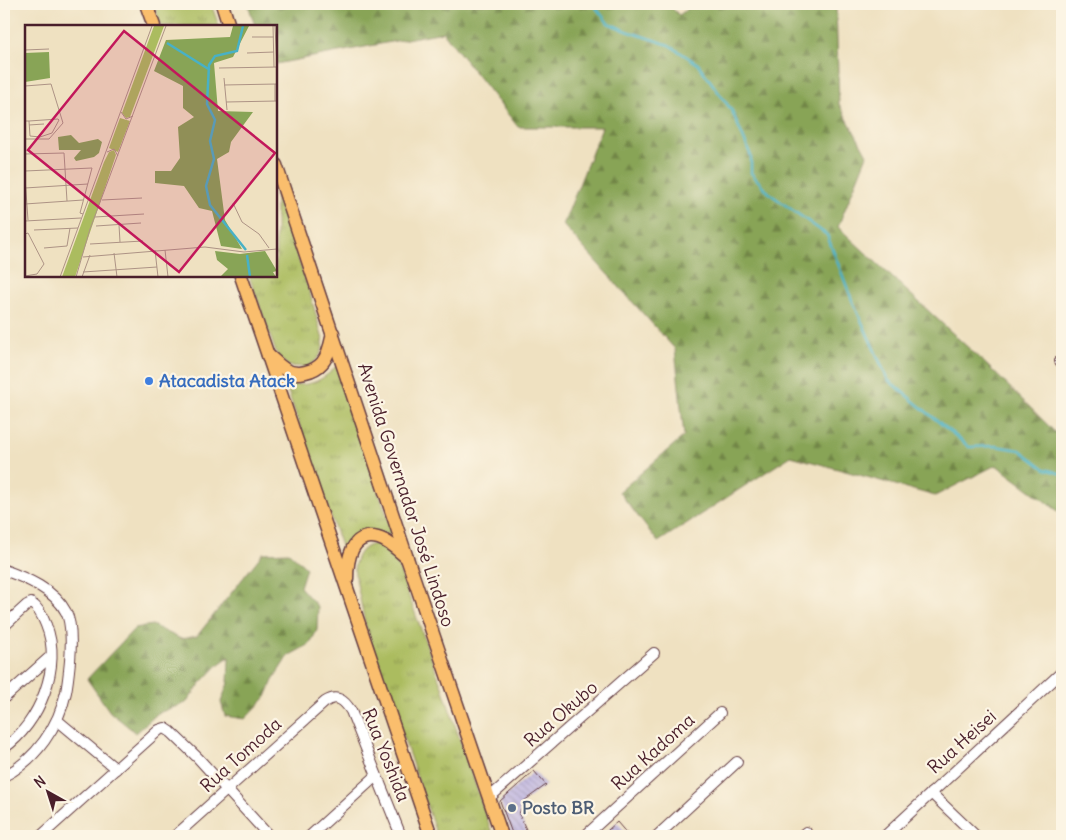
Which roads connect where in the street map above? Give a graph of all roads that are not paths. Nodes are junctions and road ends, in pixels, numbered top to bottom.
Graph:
1 (146, 4) edge
2 (222, 4) edge
3 (154, 25) edge
4 (229, 25) edge
5 (278, 171) edge
6 (242, 278) edge
7 (333, 333) junction
8 (268, 355) junction
9 (407, 558) junction
10 (4, 570) edge
11 (347, 586) junction
12 (4, 626) edge
13 (654, 653) dead end
14 (51, 656) junction
15 (1062, 672) edge
16 (4, 698) edge
17 (330, 698) joint
18 (720, 713) dead end
19 (57, 720) junction
20 (4, 748) edge
21 (737, 762) dead end
22 (116, 769) junction
23 (4, 776) edge
24 (376, 776) junction
25 (227, 790) junction
26 (931, 793) junction
27 (490, 797) junction
28 (891, 834) edge
29 (41, 836) edge
30 (175, 836) edge
31 (269, 836) edge
32 (310, 836) edge
33 (401, 836) edge
34 (431, 836) edge
35 (502, 836) edge
36 (585, 836) edge
37 (657, 836) edge
38 (976, 836) edge

1 - 3 main road
2 - 4 main road
5 - 7 main road, Avenida Governador José Lindoso
6 - 8 main road
7 - 8 main road
7 - 9 main road, Avenida Governador José Lindoso
8 - 11 main road
9 - 11 main road
9 - 27 main road, Avenida Governador José Lindoso
10 - 19 street
11 - 34 main road
12 - 14 street
13 - 27 street, Rua Okubo
14 - 16 street
14 - 20 street
15 - 26 street, Rua Heisei
17 - 24 street, Rua Yoshida
17 - 25 street, Rua Tomoda
18 - 36 street, Rua Kadoma
19 - 22 street
19 - 23 street
21 - 37 street
22 - 25 street
22 - 29 street
24 - 32 street
24 - 33 street, Rua Yoshida
25 - 30 street, Rua Tomoda
25 - 31 street
26 - 28 street, Rua Heisei
26 - 38 street
27 - 35 main road, Avenida Governador José Lindoso

